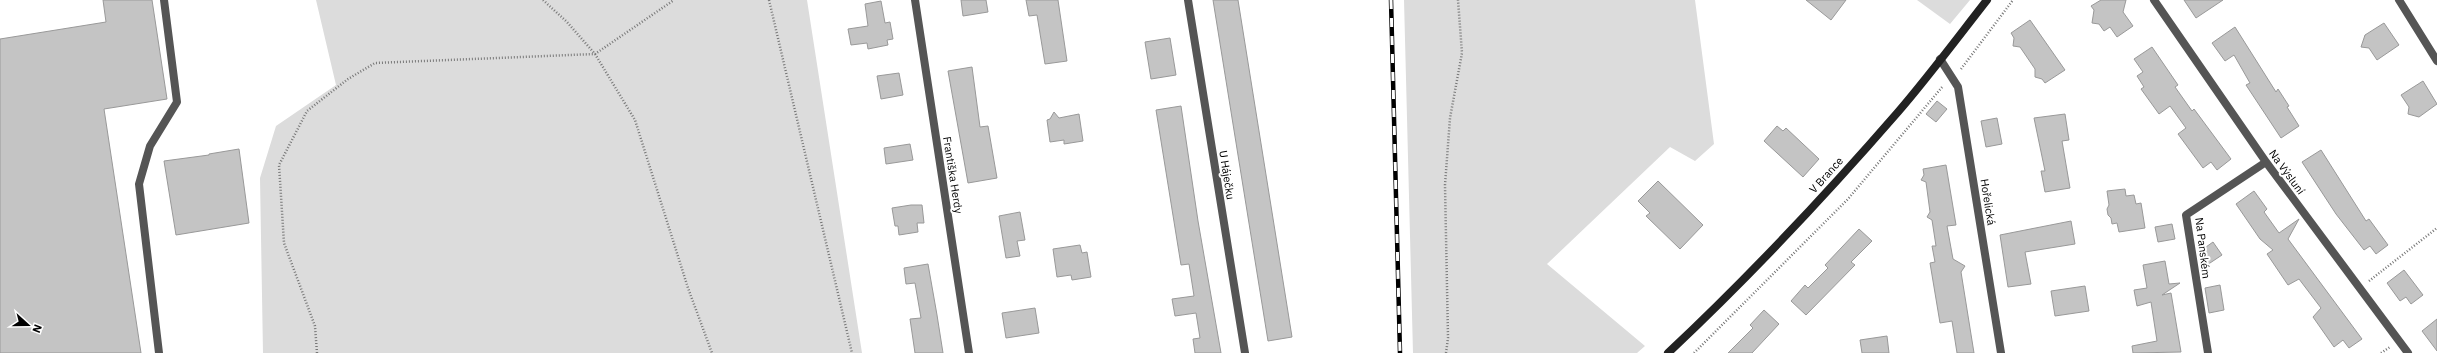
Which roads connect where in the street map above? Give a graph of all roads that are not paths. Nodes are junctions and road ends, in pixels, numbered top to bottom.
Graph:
1 (164, 0) edge
2 (915, 0) edge
3 (1188, 0) edge
4 (1987, 0) edge
5 (2154, 0) edge
6 (2399, 0) edge
7 (1940, 60) junction
8 (2437, 61) edge
9 (2266, 162) junction
10 (159, 353) edge
11 (969, 353) edge
12 (1245, 353) edge
13 (1668, 353) edge
14 (2001, 353) edge
15 (2208, 353) edge
16 (2408, 353) edge

1 - 10 street
2 - 11 street, Františka Herdy
3 - 12 street, U Háječku
4 - 7 main road, V Brance
5 - 9 street, Na Výsluní
6 - 8 street
7 - 13 main road, V Brance
7 - 14 street, Hořelická
9 - 15 street, Na Panském
9 - 16 street, Na Výsluní

